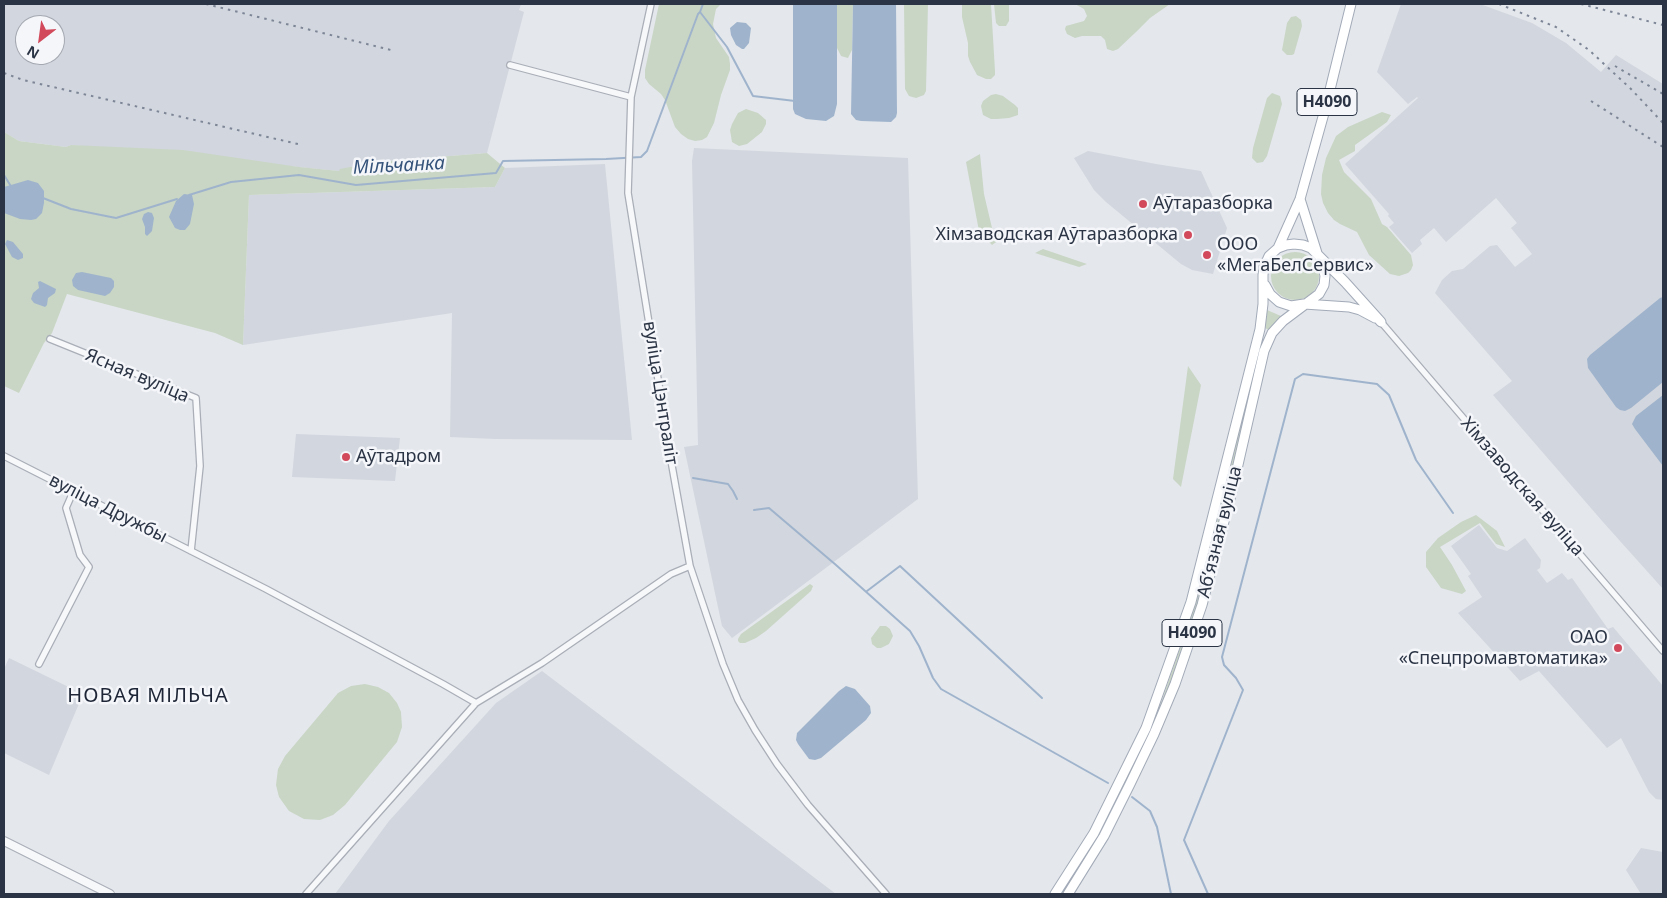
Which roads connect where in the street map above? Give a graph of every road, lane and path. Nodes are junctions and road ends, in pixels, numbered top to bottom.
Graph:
1 (651, 4) edge
2 (1351, 4) edge
3 (510, 65) dead end
4 (631, 97) junction
5 (1300, 198) junction
6 (1278, 248) junction
7 (1319, 256) junction
8 (1264, 283) junction
9 (1304, 304) junction
10 (1381, 322) junction
11 (50, 340) dead end
12 (4, 456) edge
13 (72, 492) junction
14 (191, 551) junction
15 (690, 566) junction
16 (1663, 651) edge
17 (39, 664) dead end
18 (476, 703) junction
19 (4, 841) edge
20 (110, 894) edge
21 (306, 894) edge
22 (886, 894) edge
23 (1056, 894) edge
24 (1068, 894) edge

1 - 4 street, вуліца Цэнтраліт
2 - 5 main road, Н4090
3 - 4 street
4 - 15 street, вуліца Цэнтраліт
5 - 6 main road, Н4090
5 - 7 main road, Н4090
6 - 7 main road
6 - 8 main road, Н4090
7 - 9 main road, Н4090
7 - 10 main road
8 - 9 main road
8 - 23 main road, Абʼязная вуліца / Н4090
9 - 10 main road
9 - 24 main road, Абʼязная вуліца / Н4090
10 - 16 street, Хімзаводская вуліца
11 - 14 street, Ясная вуліца
12 - 13 street, вуліца Дружбы
13 - 14 street, вуліца Дружбы
13 - 17 street
14 - 18 street, вуліца Дружбы
15 - 18 street
15 - 22 street, вуліца Цэнтраліт
18 - 21 street
19 - 20 street

